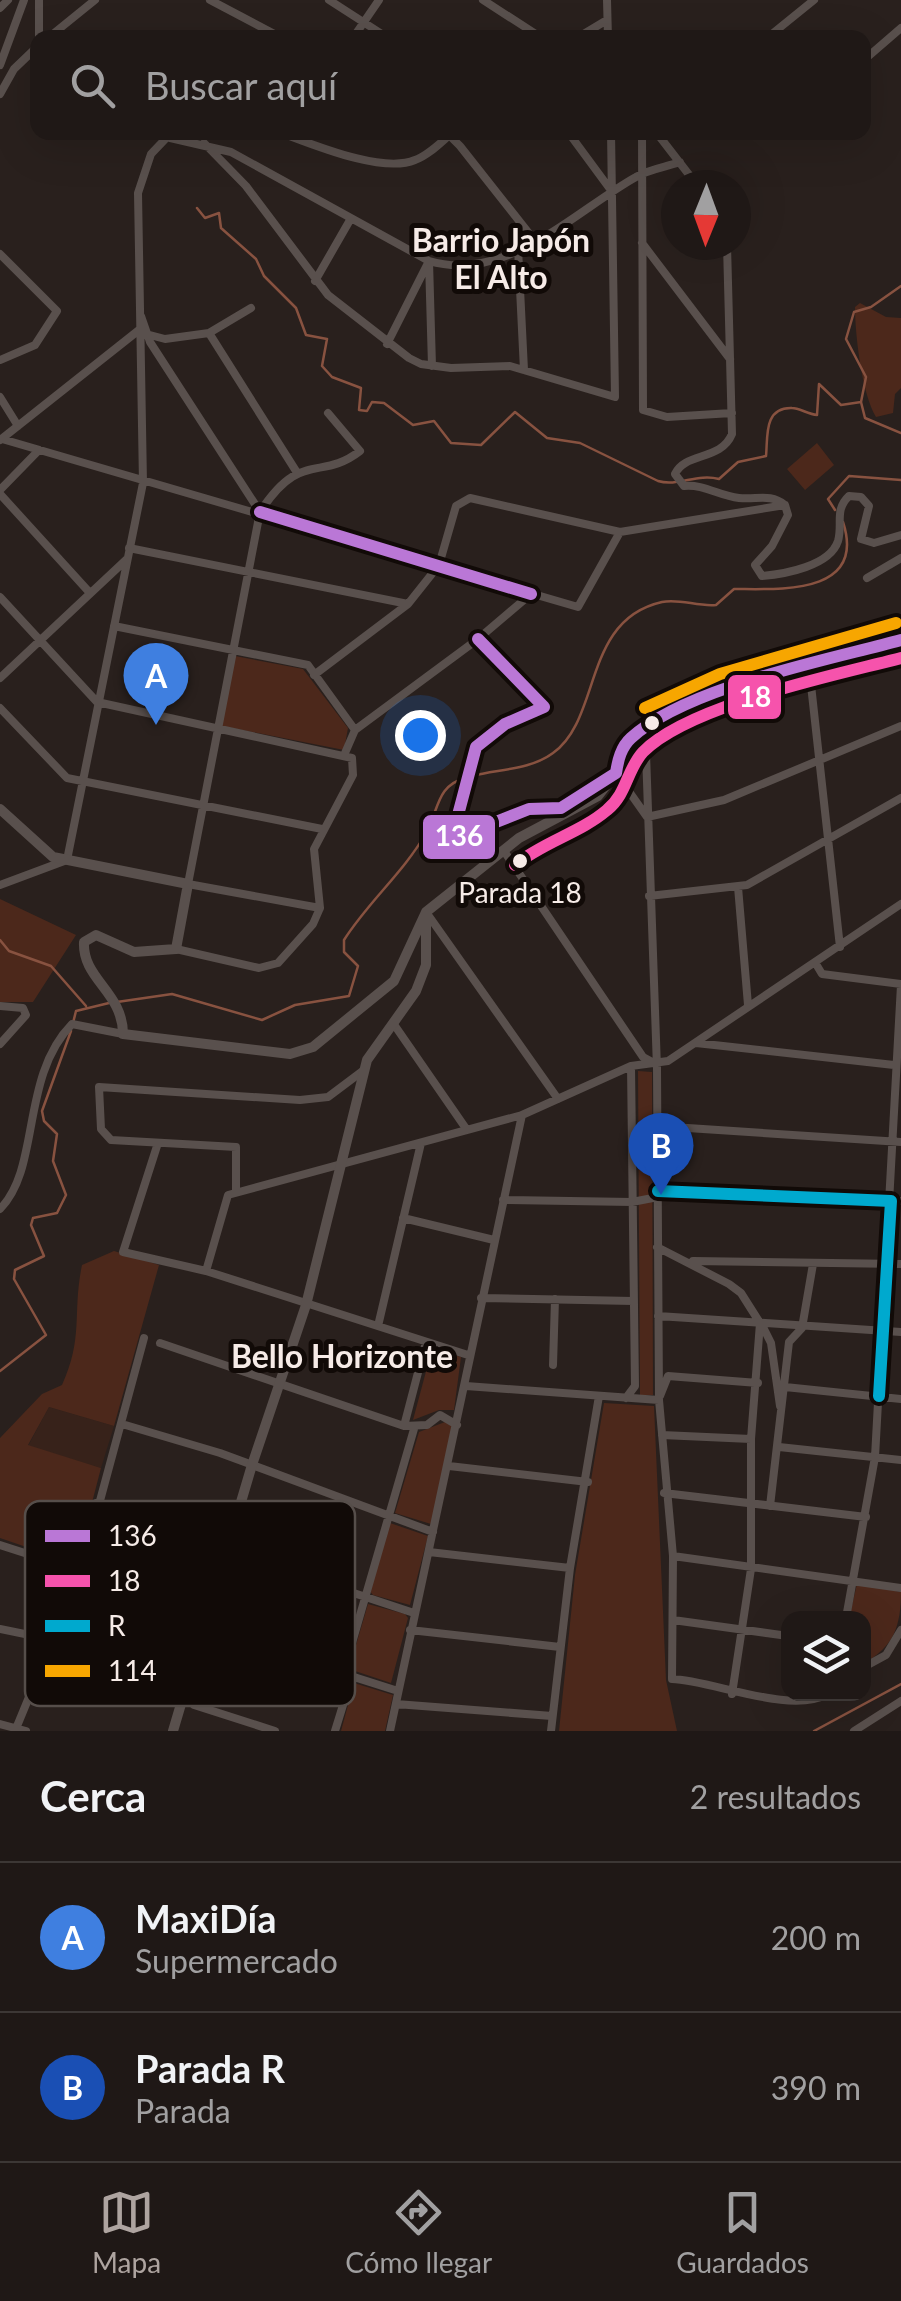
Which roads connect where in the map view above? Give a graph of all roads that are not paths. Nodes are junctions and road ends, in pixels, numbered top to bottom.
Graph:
1 (8, 0) edge
2 (24, 0) edge
3 (38, 0) edge
4 (95, 0) edge
5 (210, 0) edge
6 (329, 0) edge
7 (379, 0) edge
8 (483, 0) edge
9 (607, 0) edge
10 (814, 0) edge
11 (0, 8) edge
12 (607, 20) junction
13 (364, 22) junction
14 (901, 28) edge
15 (40, 30) edge
16 (58, 30) edge
17 (267, 30) edge
18 (358, 30) edge
19 (376, 30) edge
20 (530, 30) edge
21 (590, 30) edge
22 (608, 30) edge
23 (776, 30) edge
24 (30, 52) edge
25 (871, 54) edge
26 (0, 64) edge
27 (1, 90) edge
28 (164, 140) edge
29 (190, 140) edge
30 (308, 140) edge
31 (443, 140) edge
32 (456, 140) edge
33 (574, 140) edge
34 (611, 140) edge
35 (642, 140) edge
36 (662, 140) edge
37 (204, 143) junction
38 (680, 162) junction
39 (686, 170) edge
40 (640, 174) junction
41 (612, 193) junction
42 (350, 220) junction
43 (535, 241) junction
44 (641, 242) junction
45 (518, 248) junction
46 (0, 254) edge
47 (727, 260) edge
48 (429, 262) junction
49 (316, 281) junction
50 (252, 308) dead end
51 (142, 332) junction
52 (210, 333) junction
53 (388, 344) junction
54 (730, 359) junction
55 (0, 360) edge
56 (432, 366) junction
57 (524, 370) junction
58 (0, 397) edge
59 (328, 413) dead end
60 (732, 413) junction
61 (18, 426) junction
62 (1, 439) edge
63 (39, 449) junction
64 (296, 471) junction
65 (143, 483) junction
66 (0, 492) edge
67 (786, 505) junction
68 (260, 512) junction
69 (620, 532) junction
70 (901, 536) edge
71 (129, 548) junction
72 (901, 558) edge
73 (126, 559) junction
74 (439, 566) junction
75 (249, 572) junction
76 (867, 578) dead end
77 (90, 593) junction
78 (531, 594) junction
79 (0, 597) edge
80 (408, 604) junction
81 (114, 626) junction
82 (478, 639) junction
83 (901, 640) edge
84 (40, 641) junction
85 (231, 650) junction
86 (809, 667) junction
87 (314, 676) junction
88 (0, 678) edge
89 (97, 702) junction
90 (0, 708) edge
91 (652, 724) junction
92 (901, 726) edge
93 (216, 727) junction
94 (355, 730) junction
95 (345, 753) junction
96 (819, 760) junction
97 (616, 773) junction
98 (81, 781) junction
99 (901, 798) edge
100 (202, 806) junction
101 (0, 809) edge
102 (647, 817) junction
103 (322, 830) junction
104 (828, 839) junction
105 (504, 851) junction
106 (67, 860) junction
107 (188, 884) junction
108 (0, 885) edge
109 (738, 887) junction
110 (649, 896) junction
111 (901, 904) edge
112 (320, 908) junction
113 (426, 912) junction
114 (840, 947) junction
115 (176, 948) junction
116 (816, 964) junction
117 (901, 985) edge
118 (748, 1005) junction
119 (0, 1006) edge
120 (393, 1023) junction
121 (123, 1034) junction
122 (696, 1042) junction
123 (0, 1044) edge
124 (894, 1065) junction
125 (631, 1066) junction
126 (655, 1066) junction
127 (364, 1070) junction
128 (558, 1099) junction
129 (522, 1115) junction
130 (657, 1126) junction
131 (466, 1130) junction
132 (896, 1141) edge
133 (421, 1144) junction
134 (157, 1146) junction
135 (343, 1167) junction
136 (236, 1192) junction
137 (658, 1194) junction
138 (503, 1200) junction
139 (896, 1201) edge
140 (632, 1202) junction
141 (0, 1209) edge
142 (403, 1218) junction
143 (494, 1240) junction
144 (658, 1247) junction
145 (689, 1261) junction
146 (813, 1264) junction
147 (890, 1264) junction
148 (901, 1264) edge
149 (206, 1271) junction
150 (481, 1298) junction
151 (554, 1299) junction
152 (632, 1301) junction
153 (306, 1306) junction
154 (658, 1316) junction
155 (760, 1323) junction
156 (378, 1326) junction
157 (802, 1328) junction
158 (885, 1330) junction
159 (901, 1332) edge
160 (144, 1338) dead end
161 (426, 1342) junction
162 (160, 1343) dead end
163 (468, 1355) junction
164 (553, 1364) dead end
165 (758, 1383) junction
166 (281, 1384) junction
167 (466, 1386) junction
168 (785, 1387) junction
169 (599, 1396) junction
170 (880, 1396) junction
171 (626, 1398) junction
172 (901, 1399) edge
173 (659, 1400) junction
174 (782, 1420) junction
175 (122, 1424) junction
176 (457, 1424) junction
177 (410, 1427) junction
178 (662, 1435) junction
179 (751, 1439) junction
180 (778, 1447) junction
181 (876, 1458) junction
182 (901, 1460) edge
183 (252, 1465) junction
184 (449, 1466) junction
185 (588, 1482) junction
186 (664, 1492) junction
187 (97, 1501) edge
188 (242, 1501) edge
189 (349, 1501) edge
190 (355, 1503) edge
191 (750, 1504) junction
192 (770, 1506) junction
193 (389, 1516) junction
194 (866, 1517) junction
195 (433, 1532) junction
196 (0, 1545) edge
197 (429, 1552) junction
198 (25, 1553) edge
199 (673, 1556) junction
200 (570, 1568) junction
201 (751, 1569) junction
202 (854, 1580) junction
203 (901, 1588) edge
204 (355, 1593) edge
205 (366, 1597) junction
206 (847, 1611) edge
207 (414, 1613) junction
208 (673, 1620) junction
209 (0, 1629) edge
210 (410, 1630) junction
211 (740, 1630) junction
212 (901, 1630) edge
213 (25, 1634) edge
214 (781, 1635) edge
215 (355, 1645) edge
216 (560, 1647) junction
217 (871, 1664) edge
218 (355, 1677) edge
219 (398, 1691) junction
220 (732, 1694) junction
221 (781, 1698) edge
222 (901, 1701) edge
223 (396, 1704) junction
224 (28, 1706) edge
225 (181, 1706) edge
226 (196, 1706) edge
227 (341, 1706) edge
228 (552, 1716) junction
229 (0, 1724) edge
230 (243, 1726) edge
231 (19, 1730) edge
232 (173, 1731) edge
233 (275, 1731) edge
234 (335, 1731) edge
235 (390, 1731) edge
236 (550, 1731) edge
237 (854, 1731) edge

1 - 11 street
2 - 26 street
3 - 15 street
4 - 16 street
5 - 17 street
6 - 13 street
7 - 13 street
8 - 20 street
9 - 12 street
10 - 23 street
12 - 21 street
12 - 22 street
13 - 18 street
13 - 19 street
14 - 25 street
24 - 27 street
28 - 51 street
29 - 37 street
30 - 31 street
32 - 43 street
33 - 41 street
34 - 41 street
35 - 40 street
36 - 38 street
37 - 42 street
37 - 49 street
38 - 39 street
38 - 40 street
40 - 41 street
40 - 44 street
41 - 43 street
41 - 57 street
42 - 48 street
42 - 49 street
43 - 45 street
44 - 54 street
44 - 60 street
45 - 48 street
45 - 57 street
46 - 55 street
47 - 54 street
48 - 53 street
48 - 56 street
49 - 53 street
50 - 52 street
51 - 52 street
51 - 61 street
51 - 65 street
51 - 68 street
52 - 64 street
53 - 56 street
54 - 60 street
56 - 57 street
58 - 61 street
59 - 64 street
60 - 67 street
61 - 62 street
62 - 63 street
63 - 65 street
63 - 66 street
64 - 68 street
65 - 68 street
65 - 71 street
66 - 77 street
67 - 69 street
67 - 70 street
68 - 74 street
68 - 75 street
69 - 74 street
69 - 78 street
71 - 73 street
71 - 75 street
72 - 76 street
73 - 77 street
73 - 81 street
74 - 78 street
74 - 80 street
75 - 80 street
75 - 85 street
77 - 84 street
78 - 82 street
79 - 84 street
80 - 87 street
81 - 85 street
81 - 89 street
82 - 94 street
82 - 97 street
83 - 86 street
84 - 88 street
84 - 89 street
85 - 87 street
85 - 93 street
86 - 91 street
86 - 96 street
87 - 94 street
89 - 93 street
89 - 98 street
90 - 98 street
91 - 97 street
91 - 102 street
92 - 96 street
93 - 95 street
93 - 100 street
94 - 95 street
95 - 103 street
96 - 102 street
96 - 104 street
97 - 102 street
97 - 105 street
98 - 100 street
98 - 106 street
99 - 104 street
100 - 103 street
100 - 107 street
101 - 106 street
102 - 110 street
103 - 112 street
104 - 109 street
104 - 114 street
105 - 113 street
105 - 126 street
106 - 107 street
106 - 108 street
107 - 112 street
107 - 115 street
109 - 110 street
109 - 118 street
110 - 126 street
111 - 114 street
112 - 115 street
113 - 120 street
113 - 121 street
113 - 128 street
114 - 116 street
115 - 121 street
116 - 117 street
116 - 118 street
117 - 124 street
118 - 122 street
119 - 123 street
120 - 127 street
120 - 131 street
121 - 141 street
122 - 124 street
122 - 126 street
124 - 132 street
125 - 126 street
125 - 128 street
125 - 140 street
126 - 130 street
127 - 134 street
127 - 135 street
128 - 129 street
129 - 131 street
129 - 138 street
130 - 132 street
130 - 137 street
131 - 133 street
132 - 139 street
133 - 135 street
133 - 142 street
134 - 136 street
134 - 149 street
135 - 136 street
135 - 153 street
136 - 149 street
137 - 139 street
137 - 140 street
137 - 144 street
138 - 140 street
138 - 143 street
139 - 147 street
140 - 152 street
142 - 143 street
142 - 156 street
143 - 150 street
144 - 145 street
144 - 154 street
145 - 146 street
145 - 155 street
146 - 147 street
146 - 157 street
147 - 148 street
147 - 158 street
149 - 153 street
150 - 151 street
150 - 163 street
151 - 152 street
151 - 164 street
152 - 171 street
153 - 156 street
153 - 166 street
154 - 155 street
154 - 173 street
155 - 157 street
155 - 165 street
155 - 174 street
156 - 161 street
157 - 158 street
157 - 168 street
158 - 159 street
158 - 170 street
160 - 175 street
161 - 163 street
161 - 177 street
162 - 166 street
163 - 167 street
165 - 173 street
165 - 179 street
166 - 177 street
166 - 183 street
167 - 169 street
167 - 176 street
168 - 170 street
168 - 174 street
169 - 171 street
169 - 185 street
170 - 172 street
170 - 181 street
171 - 173 street
173 - 178 street
174 - 180 street
175 - 183 street
175 - 187 street
176 - 177 street
176 - 184 street
177 - 193 street
178 - 179 street
178 - 186 street
179 - 191 street
180 - 181 street
180 - 192 street
181 - 182 street
181 - 194 street
183 - 188 street
183 - 189 street
184 - 185 street
184 - 195 street
185 - 200 street
186 - 191 street
186 - 199 street
190 - 193 street
191 - 192 street
191 - 201 street
192 - 194 street
193 - 195 street
193 - 205 street
194 - 202 street
195 - 197 street
196 - 198 street
197 - 200 street
197 - 207 street
199 - 201 street
199 - 208 street
200 - 216 street
201 - 202 street
201 - 211 street
202 - 203 street
202 - 206 street
204 - 205 street
205 - 207 street
205 - 215 street
207 - 210 street
208 - 211 street
208 - 220 street
209 - 213 street
210 - 216 street
210 - 219 street
211 - 214 street
211 - 220 street
212 - 217 street
216 - 228 street
218 - 219 street
219 - 223 street
220 - 221 street
222 - 237 street
223 - 228 street
223 - 235 street
224 - 231 street
225 - 232 street
226 - 230 street
227 - 234 street
228 - 236 street
229 - 231 street
230 - 233 street

